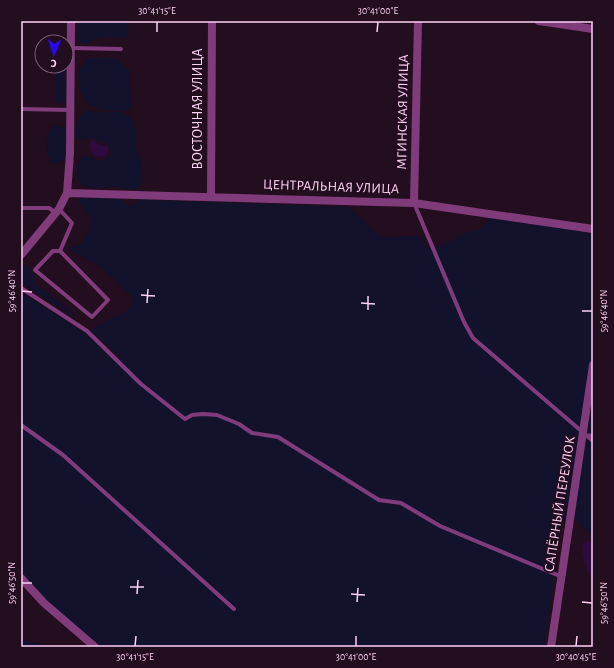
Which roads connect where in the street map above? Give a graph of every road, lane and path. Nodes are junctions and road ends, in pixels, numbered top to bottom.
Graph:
1 (71, 21) edge
2 (212, 21) edge
3 (418, 21) edge
4 (540, 21) edge
5 (593, 29) edge
6 (71, 34) edge
7 (74, 48) edge
8 (121, 49) dead end
9 (71, 74) edge
10 (21, 109) edge
11 (71, 110) junction
12 (67, 193) junction
13 (211, 196) junction
14 (414, 203) junction
15 (21, 208) edge
16 (57, 211) junction
17 (593, 229) edge
18 (60, 251) junction
19 (21, 255) edge
20 (21, 288) edge
21 (593, 365) edge
22 (21, 425) edge
23 (584, 435) junction
24 (593, 436) edge
25 (593, 441) edge
26 (562, 577) junction
27 (21, 578) edge
28 (234, 609) dead end
29 (95, 647) edge
30 (551, 647) edge

1 - 6 street
2 - 13 street, ВОСТОЧНАЯ УЛИЦА
3 - 14 street, МГИНСКАЯ УЛИЦА
4 - 5 street
7 - 8 lane
9 - 11 street
10 - 11 lane
11 - 12 street
12 - 13 street, ЦЕНТРАЛЬНАЯ УЛИЦА
12 - 16 street
13 - 14 street, ЦЕНТРАЛЬНАЯ УЛИЦА
14 - 17 street, ЦЕНТРАЛЬНАЯ УЛИЦА
14 - 23 lane
15 - 16 lane
16 - 18 lane
16 - 19 street
18 - 18 lane
20 - 26 lane
21 - 23 street, САПЁРНЫЙ ПЕРЕУЛОК
22 - 28 lane
23 - 24 lane
23 - 25 lane
23 - 26 street, САПЁРНЫЙ ПЕРЕУЛОК
26 - 30 street, САПЁРНЫЙ ПЕРЕУЛОК
27 - 29 street

